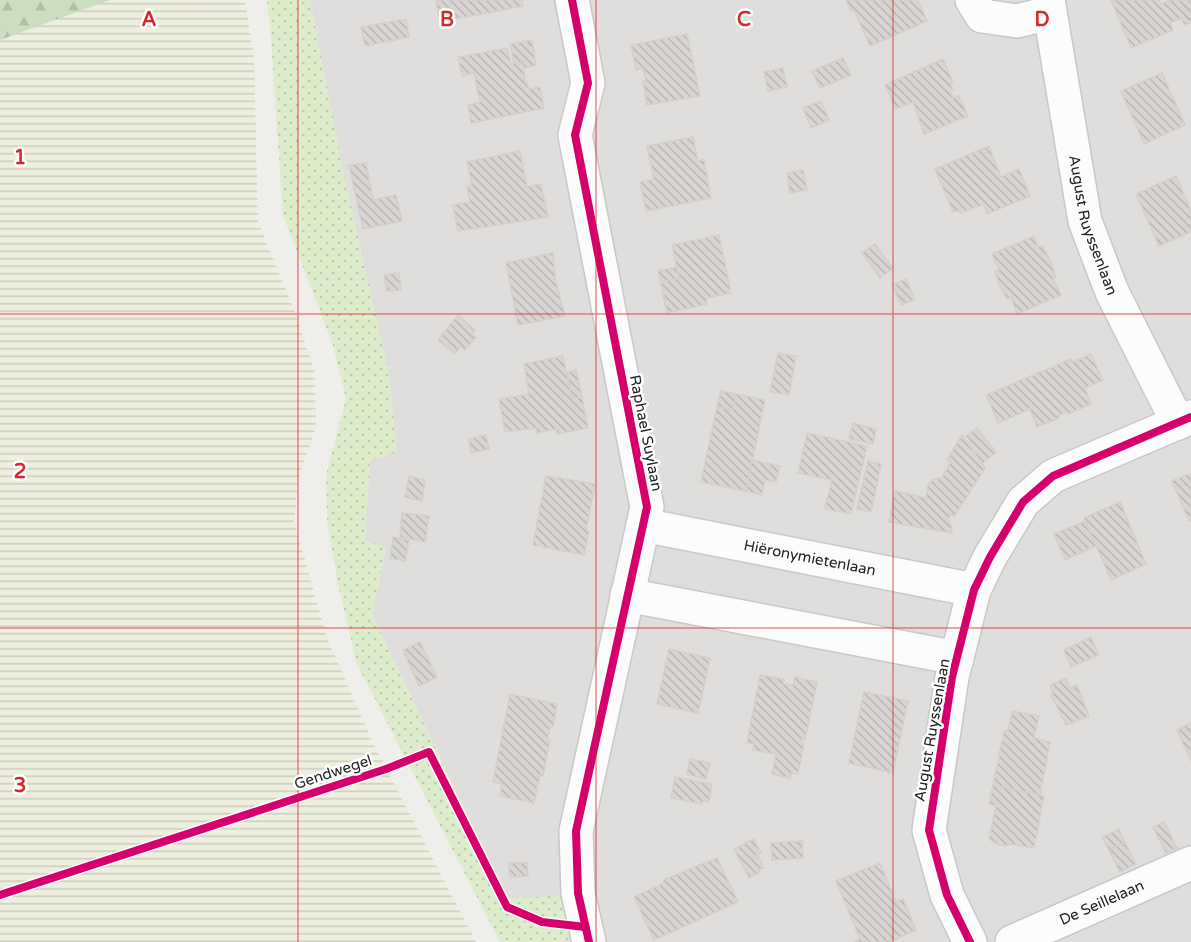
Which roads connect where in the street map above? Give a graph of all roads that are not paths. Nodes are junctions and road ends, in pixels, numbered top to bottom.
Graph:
1 (572, 0) edge
2 (972, 0) edge
3 (1049, 6) edge
4 (1184, 420) edge
5 (643, 525) junction
6 (975, 590) junction
7 (627, 595) junction
8 (957, 658) junction
9 (1191, 863) edge
10 (589, 942) edge
11 (970, 942) edge
12 (1012, 942) edge

1 - 5 street, Raphael Suylaan
2 - 3 street, August Ruyssenlaan
3 - 4 street, August Ruyssenlaan
4 - 6 street, August Ruyssenlaan
5 - 6 street, Hiëronymietenlaan
5 - 7 street, Raphael Suylaan
6 - 8 street, August Ruyssenlaan
7 - 8 street
7 - 10 street, Raphael Suylaan
8 - 11 street, August Ruyssenlaan
9 - 12 street, De Seillelaan

